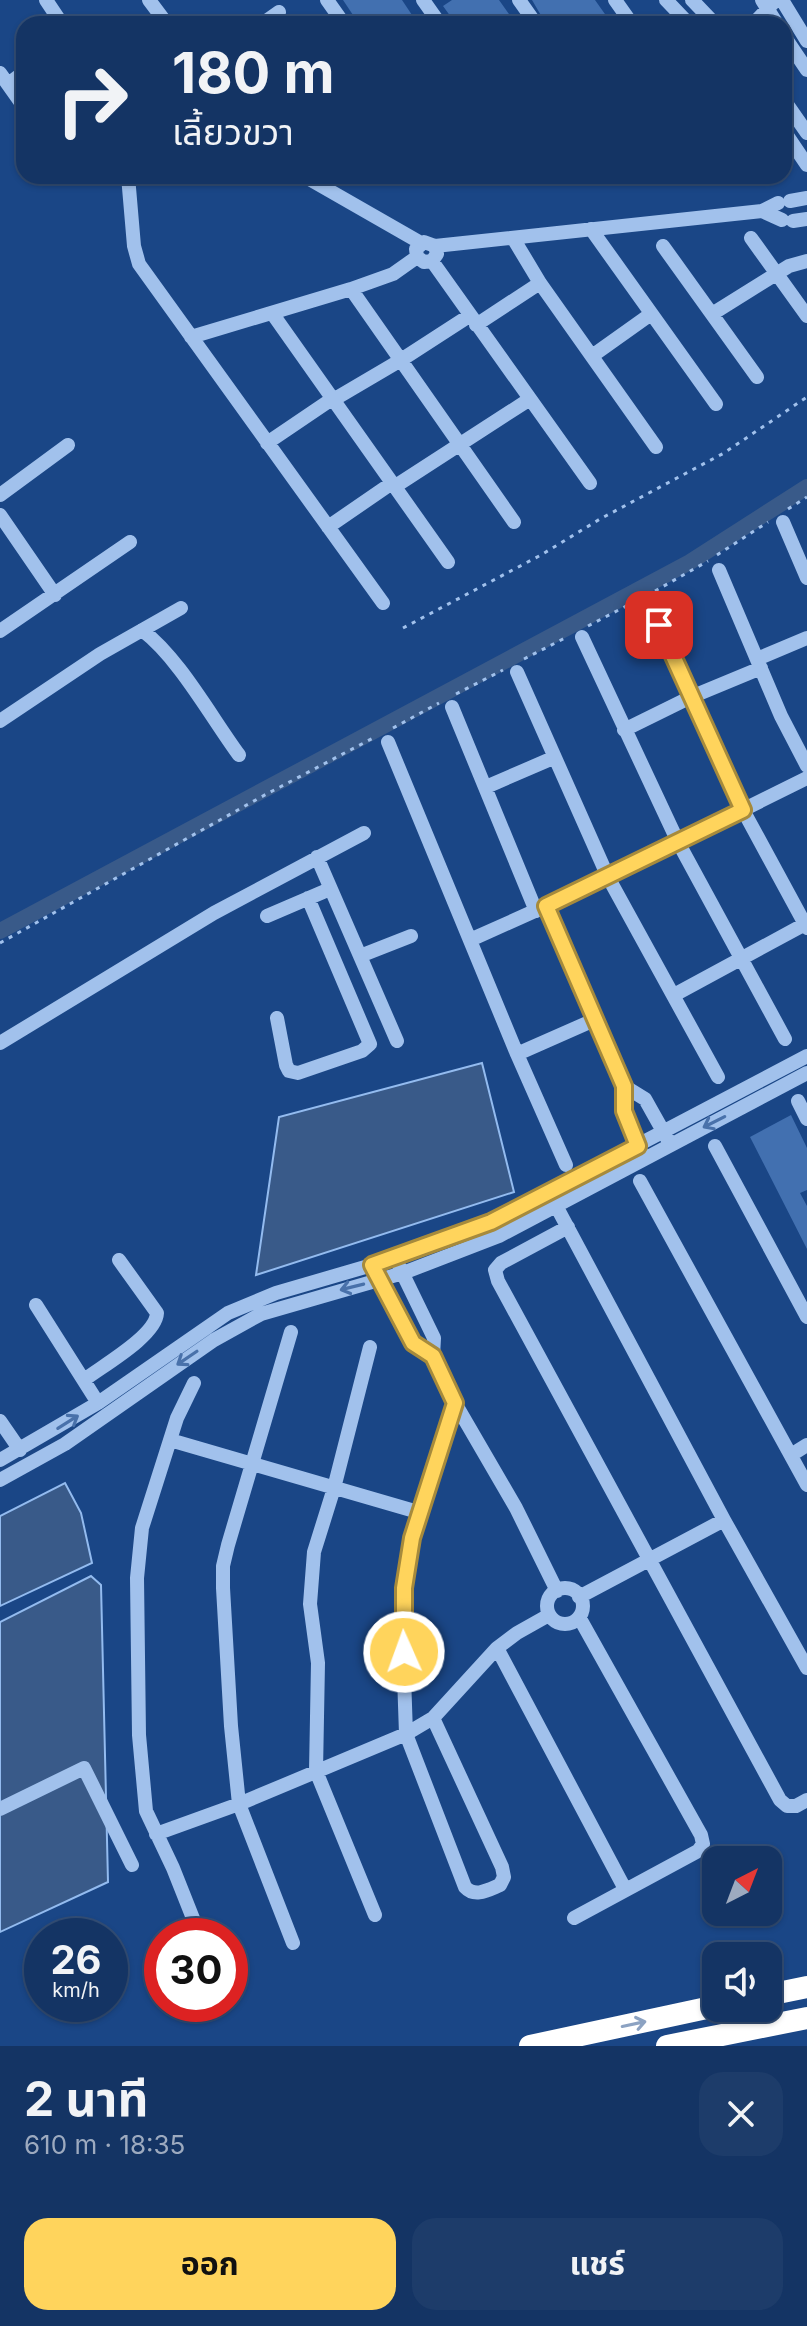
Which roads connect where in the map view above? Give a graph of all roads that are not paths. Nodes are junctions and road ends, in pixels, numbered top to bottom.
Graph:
1 (443, 0) edge
2 (666, 0) edge
3 (692, 0) edge
4 (279, 12) dead end
5 (273, 16) edge
6 (433, 16) edge
7 (681, 16) edge
8 (707, 16) edge
9 (792, 24) edge
10 (807, 41) edge
11 (792, 48) edge
12 (807, 70) edge
13 (4, 79) edge
14 (16, 96) edge
15 (792, 111) edge
16 (807, 133) edge
17 (792, 143) edge
18 (807, 165) edge
19 (129, 184) edge
20 (317, 184) edge
21 (807, 198) edge
22 (762, 211) junction
23 (794, 220) edge
24 (591, 229) junction
25 (513, 238) junction
26 (751, 238) dead end
27 (663, 246) dead end
28 (426, 252) junction
29 (807, 261) edge
30 (777, 273) junction
31 (540, 283) junction
32 (351, 289) junction
33 (272, 313) junction
34 (651, 314) junction
35 (712, 314) junction
36 (807, 316) edge
37 (472, 320) junction
38 (191, 337) junction
39 (592, 356) junction
40 (401, 360) junction
41 (757, 377) dead end
42 (530, 399) junction
43 (333, 400) junction
44 (716, 404) dead end
45 (267, 443) junction
46 (68, 445) dead end
47 (461, 445) junction
48 (656, 447) dead end
49 (590, 483) dead end
50 (393, 485) junction
51 (0, 495) edge
52 (0, 515) edge
53 (779, 518) road end
54 (514, 522) dead end
55 (328, 527) junction
56 (130, 542) dead end
57 (448, 562) dead end
58 (719, 570) dead end
59 (807, 578) edge
60 (55, 595) junction
61 (647, 597) road end
62 (383, 603) dead end
63 (181, 608) dead end
64 (142, 630) junction
65 (0, 631) edge
66 (581, 632) road end
67 (807, 638) edge
68 (759, 664) junction
69 (515, 667) road end
70 (691, 697) junction
71 (449, 702) road end
72 (0, 721) edge
73 (624, 730) junction
74 (388, 742) dead end
75 (239, 755) dead end
76 (553, 758) junction
77 (807, 766) edge
78 (807, 778) edge
79 (486, 787) junction
80 (743, 810) junction
81 (364, 833) dead end
82 (678, 842) junction
83 (317, 857) junction
84 (608, 877) junction
85 (330, 889) junction
86 (308, 898) junction
87 (541, 909) junction
88 (267, 916) dead end
89 (806, 925) edge
90 (411, 936) dead end
91 (470, 940) junction
92 (360, 956) junction
93 (742, 959) junction
94 (674, 995) junction
95 (277, 1018) dead end
96 (594, 1020) junction
97 (785, 1039) dead end
98 (397, 1041) dead end
99 (0, 1043) edge
100 (517, 1054) junction
101 (807, 1056) edge
102 (807, 1073) edge
103 (718, 1077) dead end
104 (780, 1079) junction
105 (624, 1086) junction
106 (798, 1101) dead end
107 (807, 1119) edge
108 (667, 1139) junction
109 (715, 1146) dead end
110 (641, 1153) junction
111 (566, 1165) dead end
112 (640, 1181) dead end
113 (550, 1192) junction
114 (557, 1207) junction
115 (568, 1227) junction
116 (394, 1256) junction
117 (119, 1260) dead end
118 (372, 1265) junction
119 (403, 1273) junction
120 (379, 1280) junction
121 (36, 1305) dead end
122 (807, 1317) edge
123 (291, 1332) dead end
124 (370, 1347) dead end
125 (433, 1356) junction
126 (84, 1380) junction
127 (194, 1383) dead end
128 (98, 1403) junction
129 (455, 1403) junction
130 (0, 1421) edge
131 (170, 1440) junction
132 (807, 1445) edge
133 (20, 1450) junction
134 (791, 1455) junction
135 (0, 1460) edge
136 (253, 1464) junction
137 (0, 1480) edge
138 (807, 1485) edge
139 (334, 1488) junction
140 (418, 1512) junction
141 (724, 1520) junction
142 (650, 1560) junction
143 (557, 1591) junction
144 (579, 1597) junction
145 (549, 1615) junction
146 (579, 1617) junction
147 (497, 1648) junction
148 (807, 1668) edge
149 (433, 1718) junction
150 (406, 1734) junction
151 (316, 1771) junction
152 (807, 1800) edge
153 (239, 1804) junction
154 (0, 1809) edge
155 (156, 1834) junction
156 (132, 1865) dead end
157 (625, 1889) junction
158 (375, 1915) dead end
159 (193, 1918) edge
160 (574, 1918) dead end
161 (293, 1943) dead end
162 (807, 1987) edge
163 (782, 1992) edge
164 (702, 2009) edge
165 (807, 2018) edge
166 (530, 2046) edge
167 (667, 2046) edge

1 - 6 street
2 - 7 street
3 - 8 street
4 - 5 street
9 - 10 street
11 - 12 street
13 - 14 street
15 - 16 street
17 - 18 street
19 - 38 street
20 - 28 street
21 - 22 street
22 - 23 street
22 - 24 street
24 - 25 street
24 - 34 street
25 - 28 street
25 - 31 street
26 - 30 street
27 - 35 street
28 - 32 street
28 - 37 street
29 - 30 street
30 - 35 street
30 - 36 street
31 - 37 street
31 - 39 street
32 - 33 street
32 - 40 street
33 - 38 street
33 - 43 street
34 - 39 street
34 - 44 street
35 - 41 street
37 - 40 street
37 - 42 street
38 - 45 street
39 - 48 street
40 - 43 street
40 - 47 street
42 - 47 street
42 - 49 street
43 - 45 street
43 - 50 street
45 - 55 street
46 - 51 street
47 - 50 street
47 - 54 street
50 - 55 street
50 - 57 street
52 - 60 street
53 - 59 street
55 - 62 street
56 - 60 street
58 - 68 street
60 - 65 street
61 - 70 street
63 - 64 street
64 - 72 street
64 - 75 street
66 - 73 street
67 - 68 street
68 - 70 street
68 - 77 street
69 - 76 street
70 - 73 street
70 - 80 street
71 - 79 street
73 - 82 street
74 - 91 street
76 - 79 street
76 - 84 street
78 - 80 street
79 - 87 street
80 - 82 street
80 - 89 street
81 - 83 street
82 - 84 street
82 - 93 street
83 - 85 street
83 - 99 street
84 - 87 street
84 - 94 street
85 - 86 street
85 - 92 street
86 - 88 street
86 - 95 street
87 - 91 street
87 - 96 street
89 - 93 street
90 - 92 street
91 - 100 street
92 - 98 street
93 - 94 street
93 - 97 street
94 - 103 street
96 - 100 street
96 - 105 street
100 - 111 street
101 - 104 street
102 - 104 street
104 - 108 street
105 - 108 street
105 - 110 street
106 - 107 street
108 - 110 street
109 - 122 street
110 - 113 street
110 - 114 street
112 - 134 street
113 - 114 street
113 - 116 street
114 - 115 street
114 - 119 street
115 - 141 street
115 - 142 street
116 - 118 street
116 - 119 street
117 - 126 street
118 - 120 street
118 - 128 street
119 - 120 street
119 - 125 street
120 - 125 street
120 -> 137 street
121 - 126 street
123 - 136 street
124 - 139 street
125 - 129 street
126 - 128 street
127 - 131 street
133 -> 128 street
129 - 140 street
129 - 143 street
130 - 133 street
131 - 136 street
131 - 155 street
132 - 134 street
133 - 135 street
134 - 138 street
136 - 139 street
136 - 153 street
139 - 140 street
139 - 151 street
140 - 150 street
141 - 142 street
141 - 148 street
142 - 144 street
142 - 152 street
143 - 144 street
143 - 145 street
144 - 146 street
145 - 146 street
145 - 147 street
146 - 157 street
147 - 149 street
147 - 157 street
149 - 150 street
149 - 150 street
150 - 151 street
151 - 153 street
151 - 158 street
153 - 155 street
153 - 161 street
154 - 156 street
155 - 159 street
157 - 160 street
162 - 163 highway
166 -> 164 highway
165 - 167 highway

